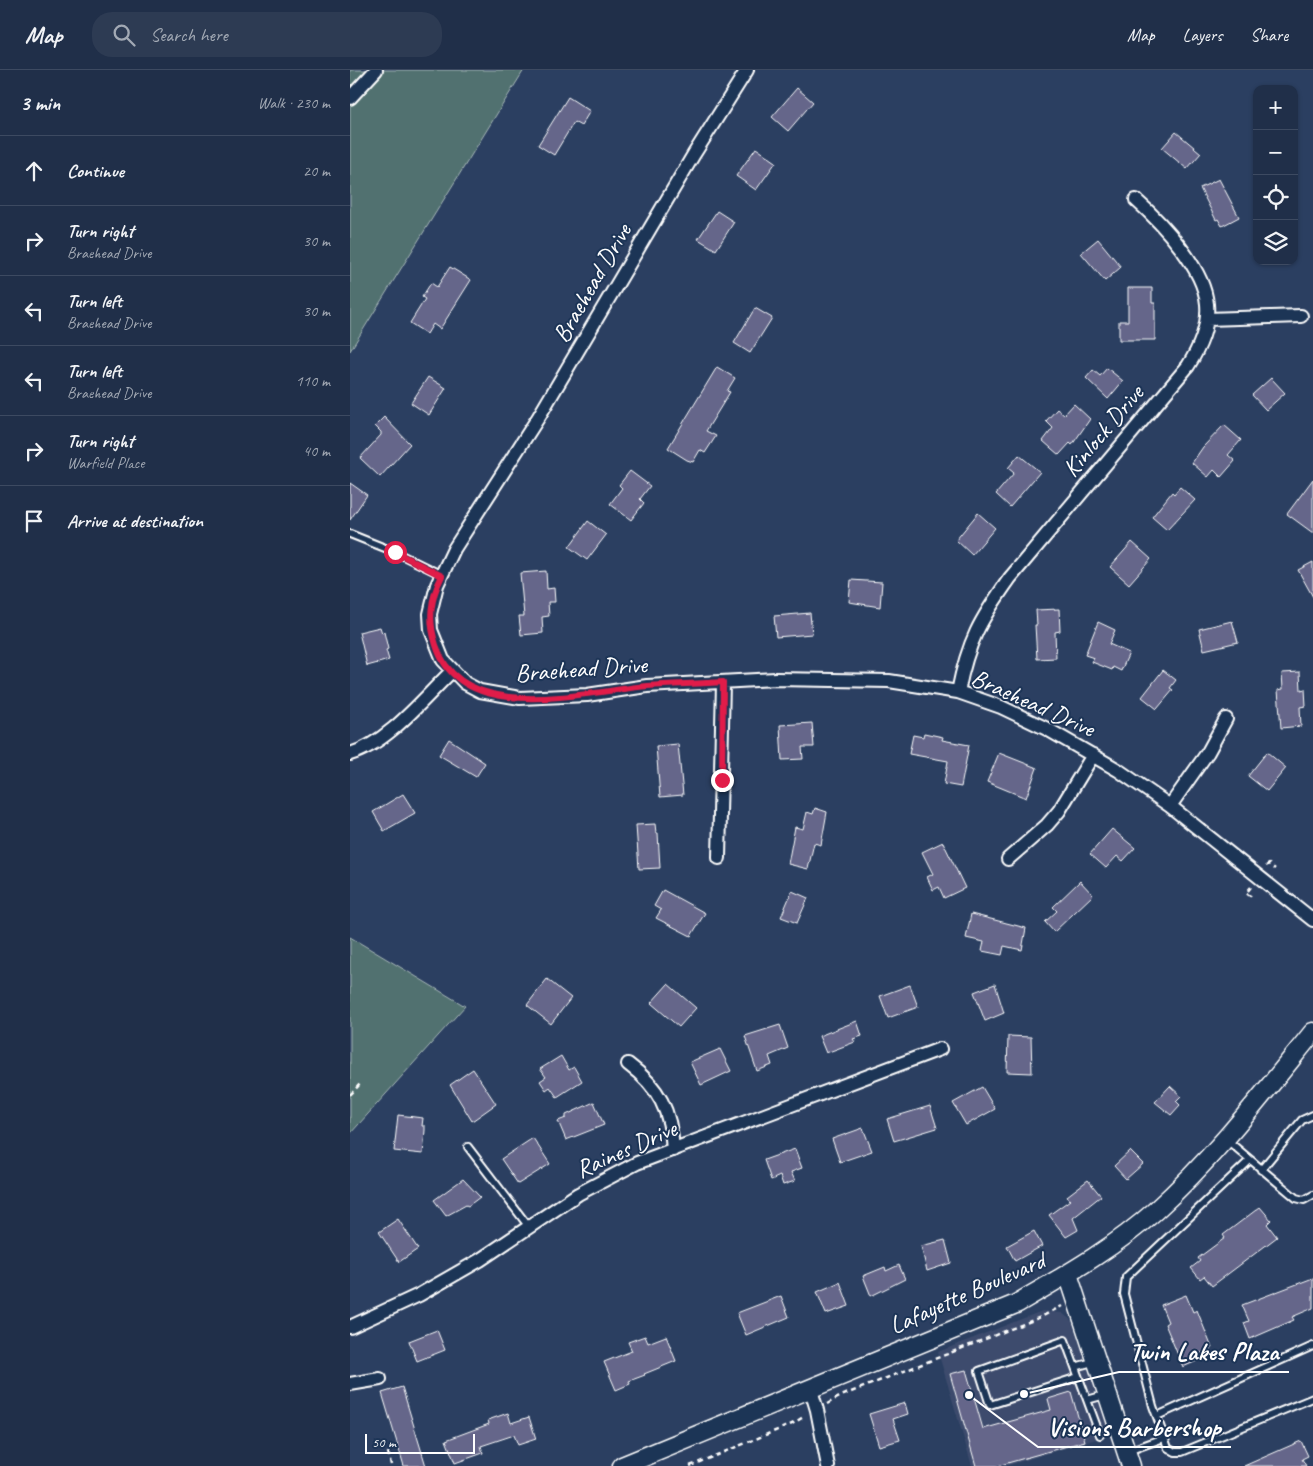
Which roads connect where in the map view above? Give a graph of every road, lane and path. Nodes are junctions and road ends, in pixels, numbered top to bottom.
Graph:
1 (376, 70) edge
2 (747, 70) edge
3 (350, 98) edge
4 (1136, 200) dead end
5 (1301, 316) dead end
6 (1207, 319) junction
7 (350, 534) edge
8 (442, 576) junction
9 (452, 671) junction
10 (723, 682) junction
11 (958, 692) junction
12 (1226, 719) dead end
13 (350, 754) edge
14 (1093, 755) junction
15 (1170, 806) junction
16 (719, 858) dead end
17 (1008, 859) dead end
18 (1313, 920) edge
19 (1313, 1032) edge
20 (940, 1049) dead end
21 (628, 1064) dead end
22 (361, 1083) dead end
23 (350, 1095) edge
24 (1313, 1115) edge
25 (1225, 1138) junction
26 (468, 1147) dead end
27 (673, 1150) junction
28 (1250, 1160) junction
29 (1261, 1170) junction
30 (1313, 1195) edge
31 (530, 1228) junction
32 (1068, 1274) junction
33 (1053, 1310) dead end
34 (350, 1327) edge
35 (1313, 1346) edge
36 (1097, 1361) junction
37 (1075, 1367) junction
38 (1078, 1377) junction
39 (380, 1379) dead end
40 (350, 1384) edge
41 (810, 1387) junction
42 (1108, 1394) junction
43 (841, 1396) dead end
44 (1313, 1398) edge
45 (1087, 1400) junction
46 (1157, 1416) junction
47 (792, 1424) dead end
48 (1100, 1435) dead end
49 (1164, 1438) junction
50 (388, 1452) dead end
51 (1129, 1459) edge
52 (391, 1465) dead end
53 (622, 1466) edge
54 (690, 1466) edge
55 (828, 1466) edge

1 - 3 street
2 - 8 street, Braehead Drive
4 - 6 street, Kinlock Drive
5 - 6 street
6 - 11 street, Kinlock Drive
7 - 8 lane
8 - 9 street, Braehead Drive
9 - 10 street, Braehead Drive
9 - 13 street
10 - 11 street, Braehead Drive
10 - 16 street
11 - 14 street, Braehead Drive
12 - 15 street
14 - 15 street, Braehead Drive
14 - 17 street
15 - 18 street, Braehead Drive
19 - 25 main road, Lafayette Boulevard
20 - 27 street, Raines Drive
21 - 27 street
22 - 23 path
24 - 29 lane
25 - 28 lane
25 - 32 main road, Lafayette Boulevard
26 - 31 lane
27 - 31 street, Raines Drive
28 - 29 lane
28 - 46 lane
29 - 30 lane
31 - 34 street, Raines Drive
32 - 36 main road
32 - 41 main road, Lafayette Boulevard
33 - 43 path
35 - 46 lane
36 - 37 lane
36 - 42 main road
37 - 38 lane
37 - 38 lane
38 - 45 lane
39 - 40 street
41 - 53 main road, Lafayette Boulevard
41 - 55 street
42 - 45 lane
42 - 51 main road
44 - 49 lane
45 - 48 lane
46 - 49 lane
47 - 54 path
49 - 51 lane
50 - 52 path

